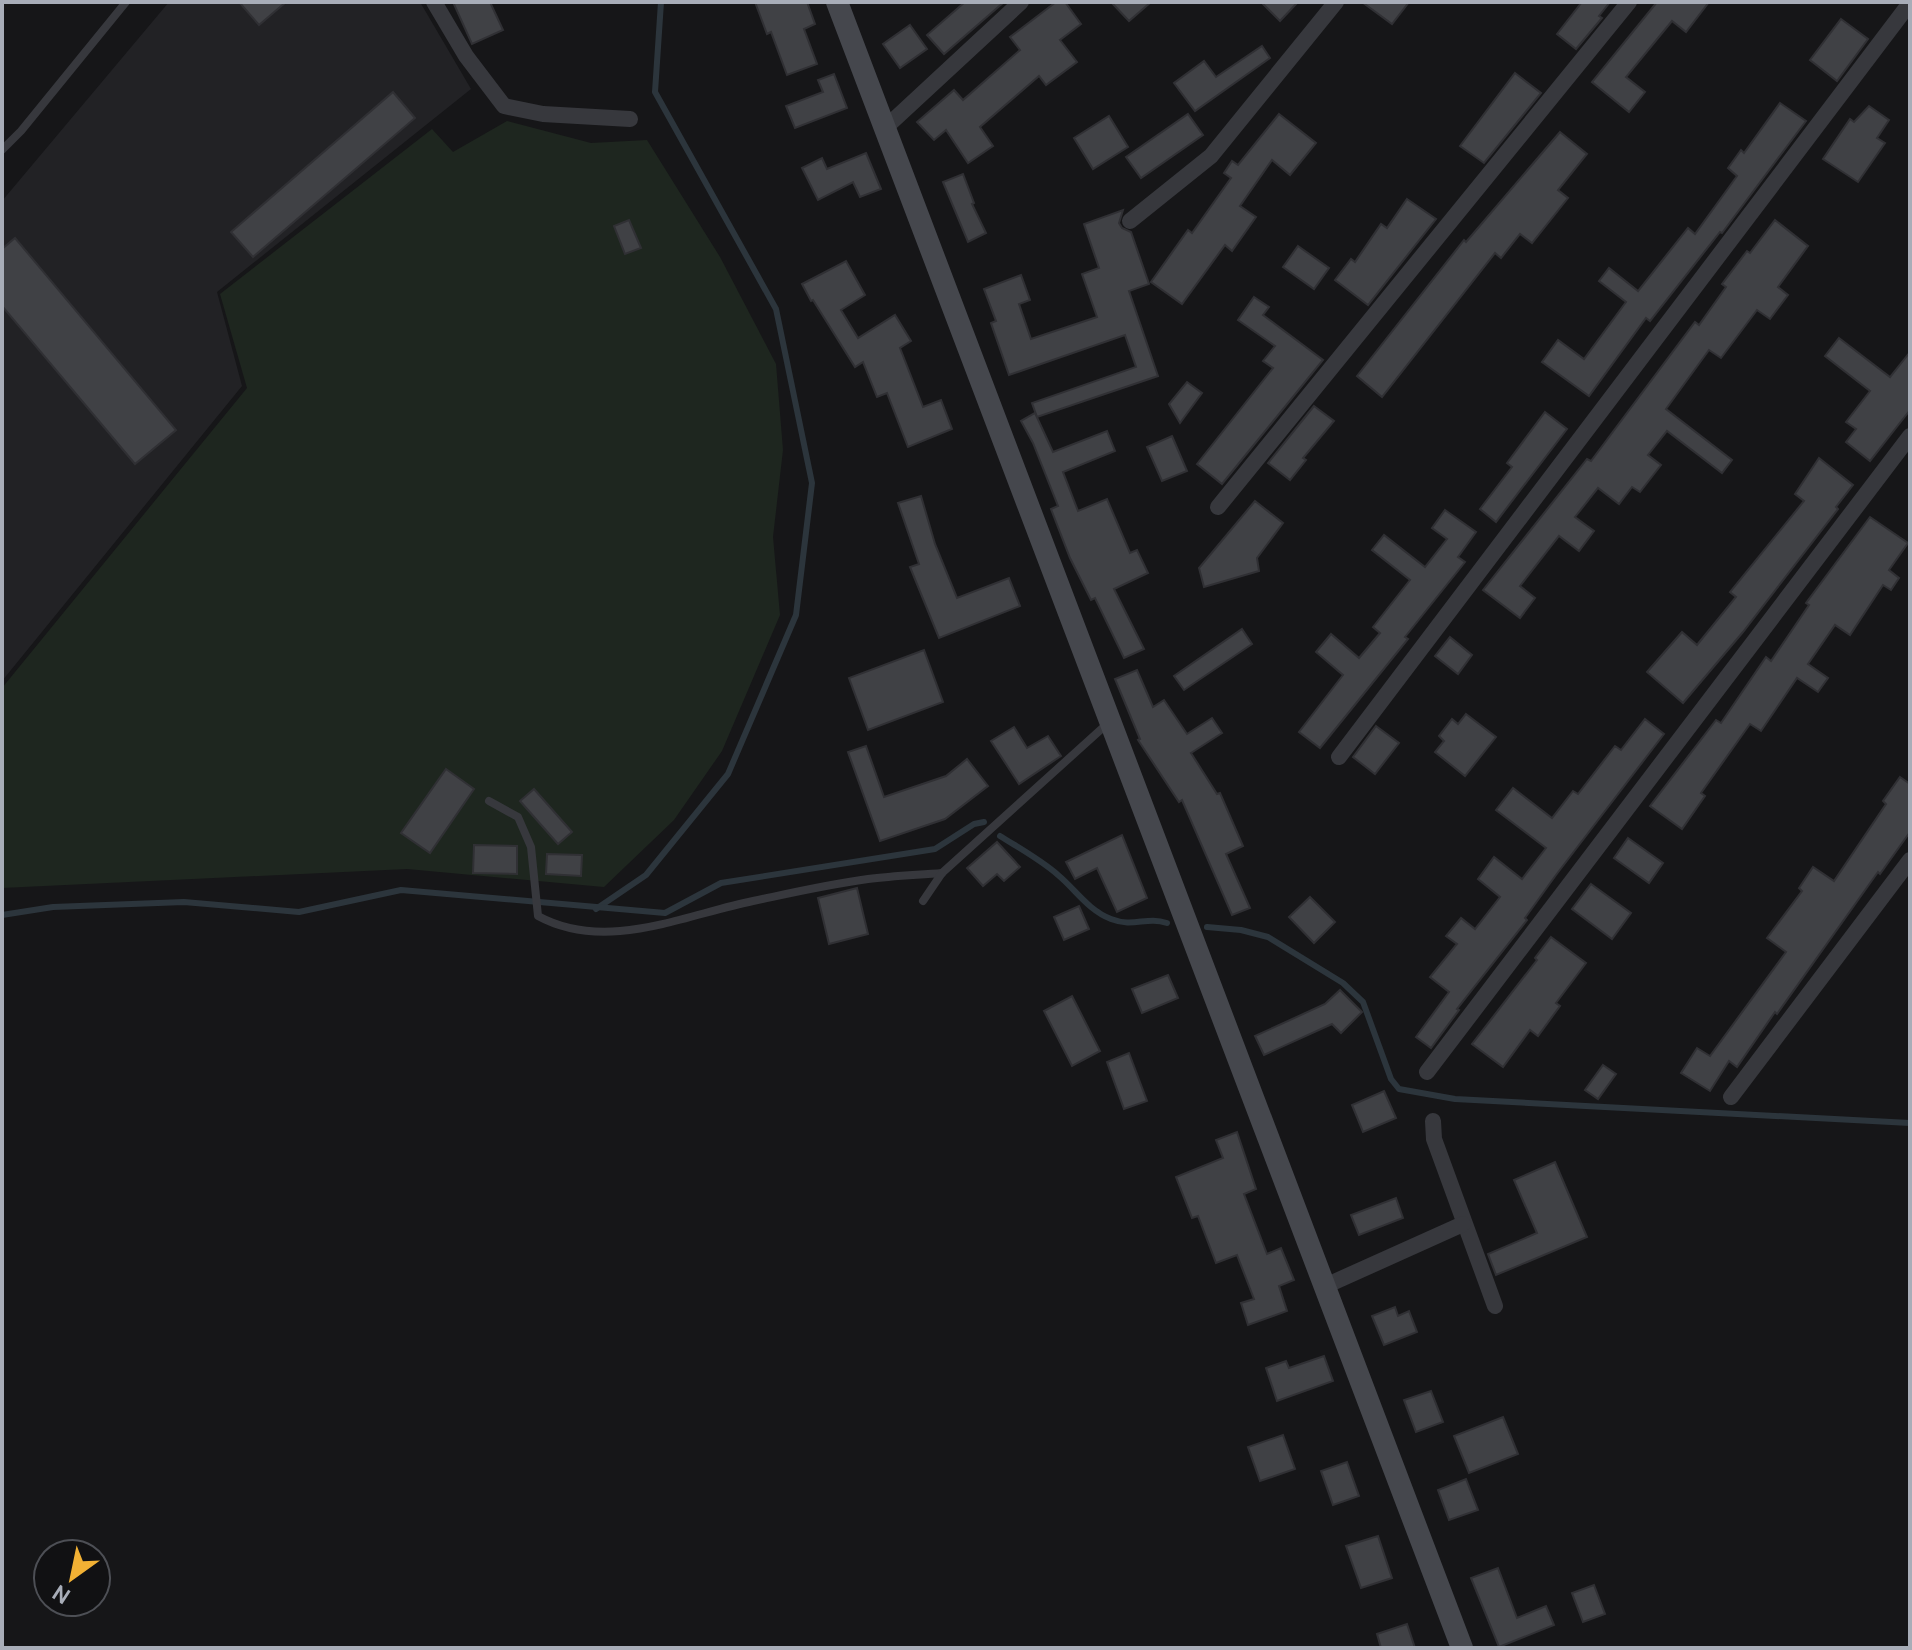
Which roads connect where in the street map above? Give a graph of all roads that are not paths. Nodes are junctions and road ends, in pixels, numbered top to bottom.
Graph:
1 (126, 2) edge
2 (434, 2) edge
3 (837, 2) edge
4 (1021, 2) edge
5 (1336, 2) edge
6 (1629, 2) edge
7 (1910, 3) edge
8 (630, 119) dead end
9 (884, 129) junction
10 (2, 150) edge
11 (1130, 221) dead end
12 (1910, 436) edge
13 (1218, 507) dead end
14 (1110, 720) junction
15 (1339, 757) dead end
16 (489, 801) dead end
17 (1910, 860) edge
18 (942, 873) junction
19 (923, 901) dead end
20 (1427, 1072) dead end
21 (1731, 1097) dead end
22 (1433, 1121) dead end
23 (1463, 1224) junction
24 (1323, 1287) junction
25 (1495, 1306) dead end
26 (1462, 1648) edge

1 - 10 lane
2 - 8 street
3 - 9 main road
4 - 9 street
5 - 11 street
6 - 13 street
7 - 15 street
9 - 14 main road
12 - 20 street
14 - 18 lane
14 - 24 main road
16 - 18 lane
17 - 21 street
18 - 19 lane
22 - 23 street
23 - 24 street
23 - 25 street
24 - 26 main road

